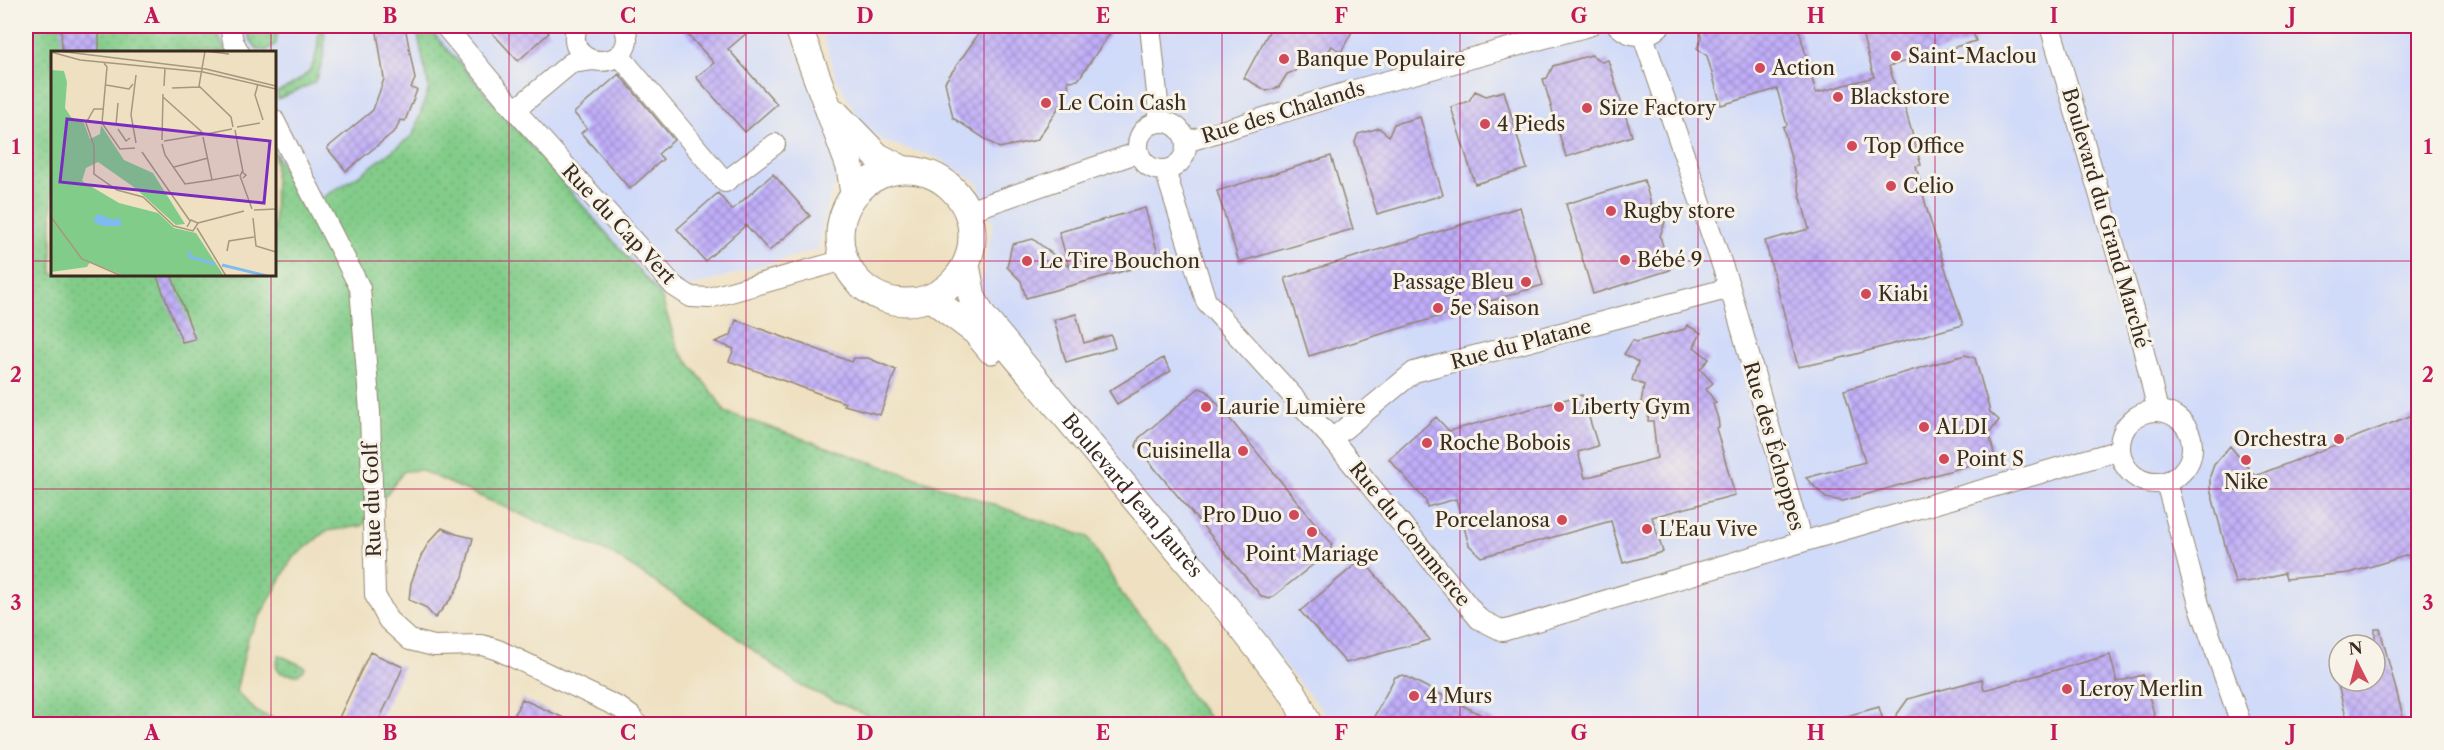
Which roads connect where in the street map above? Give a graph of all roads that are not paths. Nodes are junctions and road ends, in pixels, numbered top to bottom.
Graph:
1 (230, 26) edge
2 (446, 26) edge
3 (624, 26) edge
4 (798, 26) edge
5 (1150, 26) edge
6 (1589, 26) edge
7 (1618, 26) edge
8 (2050, 26) edge
9 (1651, 31) edge
10 (577, 35) edge
11 (238, 51) edge
12 (619, 55) junction
13 (592, 60) junction
14 (571, 63) junction
15 (826, 103) junction
16 (515, 110) junction
17 (1160, 122) junction
18 (276, 124) edge
19 (1186, 142) junction
20 (775, 144) dead end
21 (1139, 152) junction
22 (902, 169) junction
23 (1165, 170) junction
24 (854, 194) junction
25 (968, 211) junction
26 (844, 260) junction
27 (966, 265) junction
28 (1730, 288) junction
29 (931, 298) junction
30 (2158, 411) junction
31 (1332, 439) junction
32 (2120, 450) junction
33 (2166, 482) junction
34 (1802, 542) junction
35 (637, 724) edge
36 (1306, 724) edge
37 (2241, 724) edge

1 - 11 street
2 - 16 street, Rue du Cap Vert
3 - 12 street
4 - 15 street
5 - 17 street
6 - 19 street, Rue des Chalands
7 - 9 street
8 - 30 street, Boulevard du Grand Marché
9 - 28 street, Rue des Échoppes
10 - 13 street
10 - 14 street
12 - 13 street
12 - 20 street
13 - 14 street
14 - 16 street
15 - 22 street
15 - 24 street
16 - 26 street, Rue du Cap Vert
17 - 19 street
17 - 21 street
18 - 35 street, Rue du Golf
19 - 23 street
21 - 23 street
21 - 25 street
22 - 24 street
22 - 25 street
23 - 31 street, Rue du Commerce
24 - 26 street
25 - 27 street
26 - 29 street
27 - 29 street
27 - 36 street, Boulevard Jean Jaurès
28 - 31 street, Rue du Platane
28 - 34 street, Rue des Échoppes
29 - 36 street, Boulevard Jean Jaurès
30 - 32 street
30 - 33 street
31 - 34 street, Rue du Commerce
32 - 33 street
32 - 34 street, Rue des Échoppes
33 - 37 street

